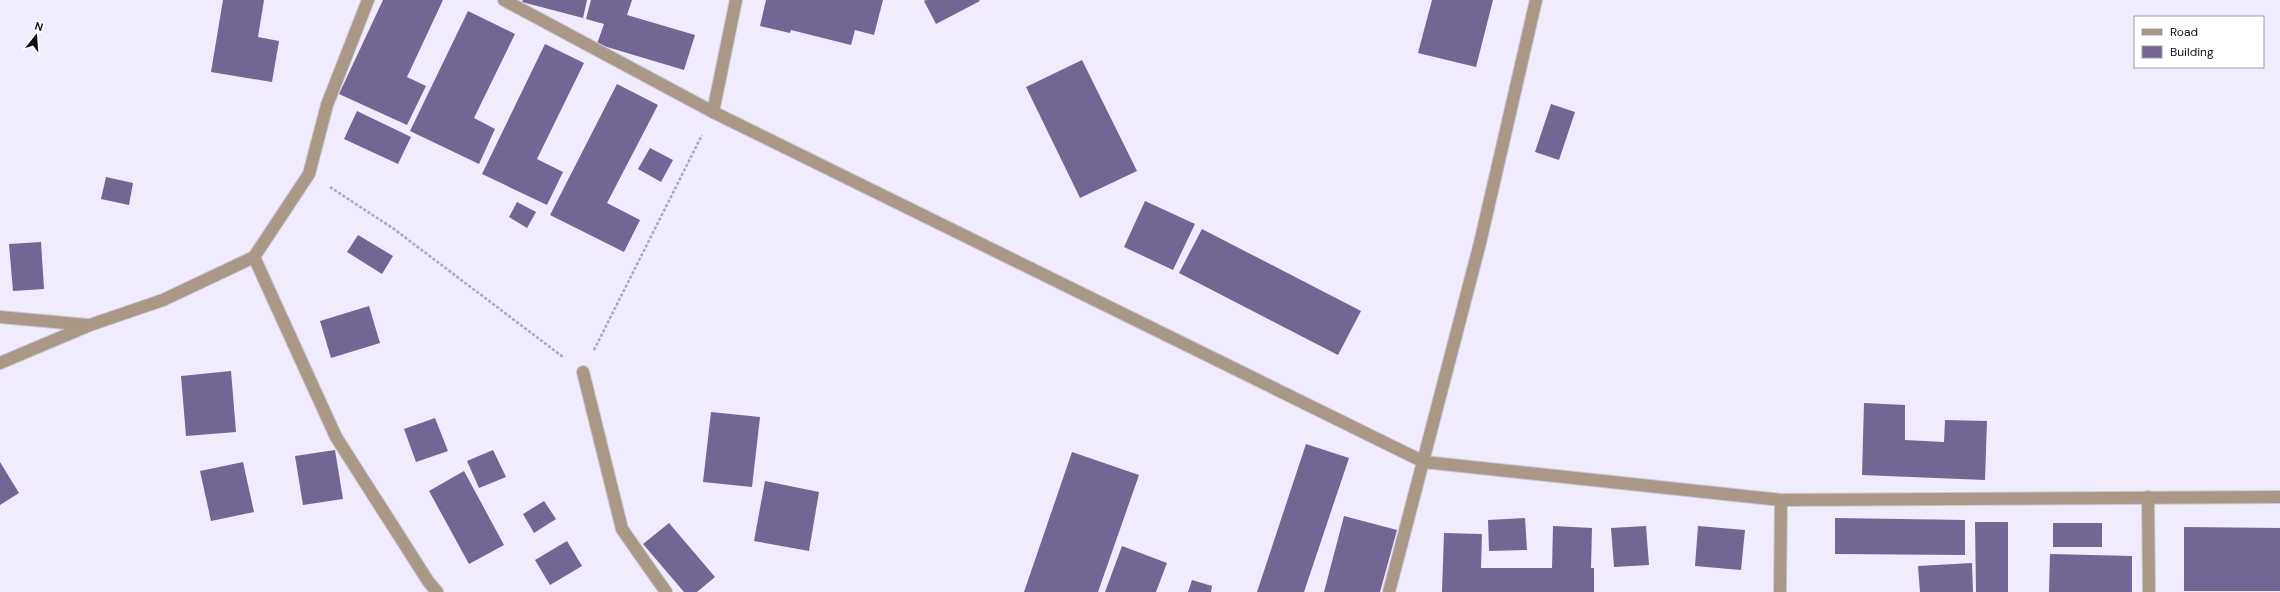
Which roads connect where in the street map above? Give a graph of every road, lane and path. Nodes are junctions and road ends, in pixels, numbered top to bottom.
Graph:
1 (368, 0) edge
2 (504, 0) edge
3 (736, 0) edge
4 (1536, 0) edge
5 (713, 112) junction
6 (309, 174) junction
7 (254, 257) junction
8 (0, 317) edge
9 (90, 325) junction
10 (0, 363) edge
11 (583, 372) junction
12 (1424, 462) junction
13 (2148, 496) junction
14 (2280, 497) edge
15 (1782, 500) junction
16 (437, 592) edge
17 (666, 592) edge
18 (1389, 592) edge
19 (1780, 592) edge
20 (2149, 592) edge

1 - 6 street
2 - 5 street
3 - 5 street
4 - 12 street
5 - 11 path
5 - 12 street
6 - 7 street
6 - 11 path
7 - 9 street
7 - 16 street
8 - 9 street
9 - 10 street
11 - 17 street
12 - 15 street
12 - 18 street
13 - 14 street
13 - 15 street
13 - 20 street
15 - 19 street

